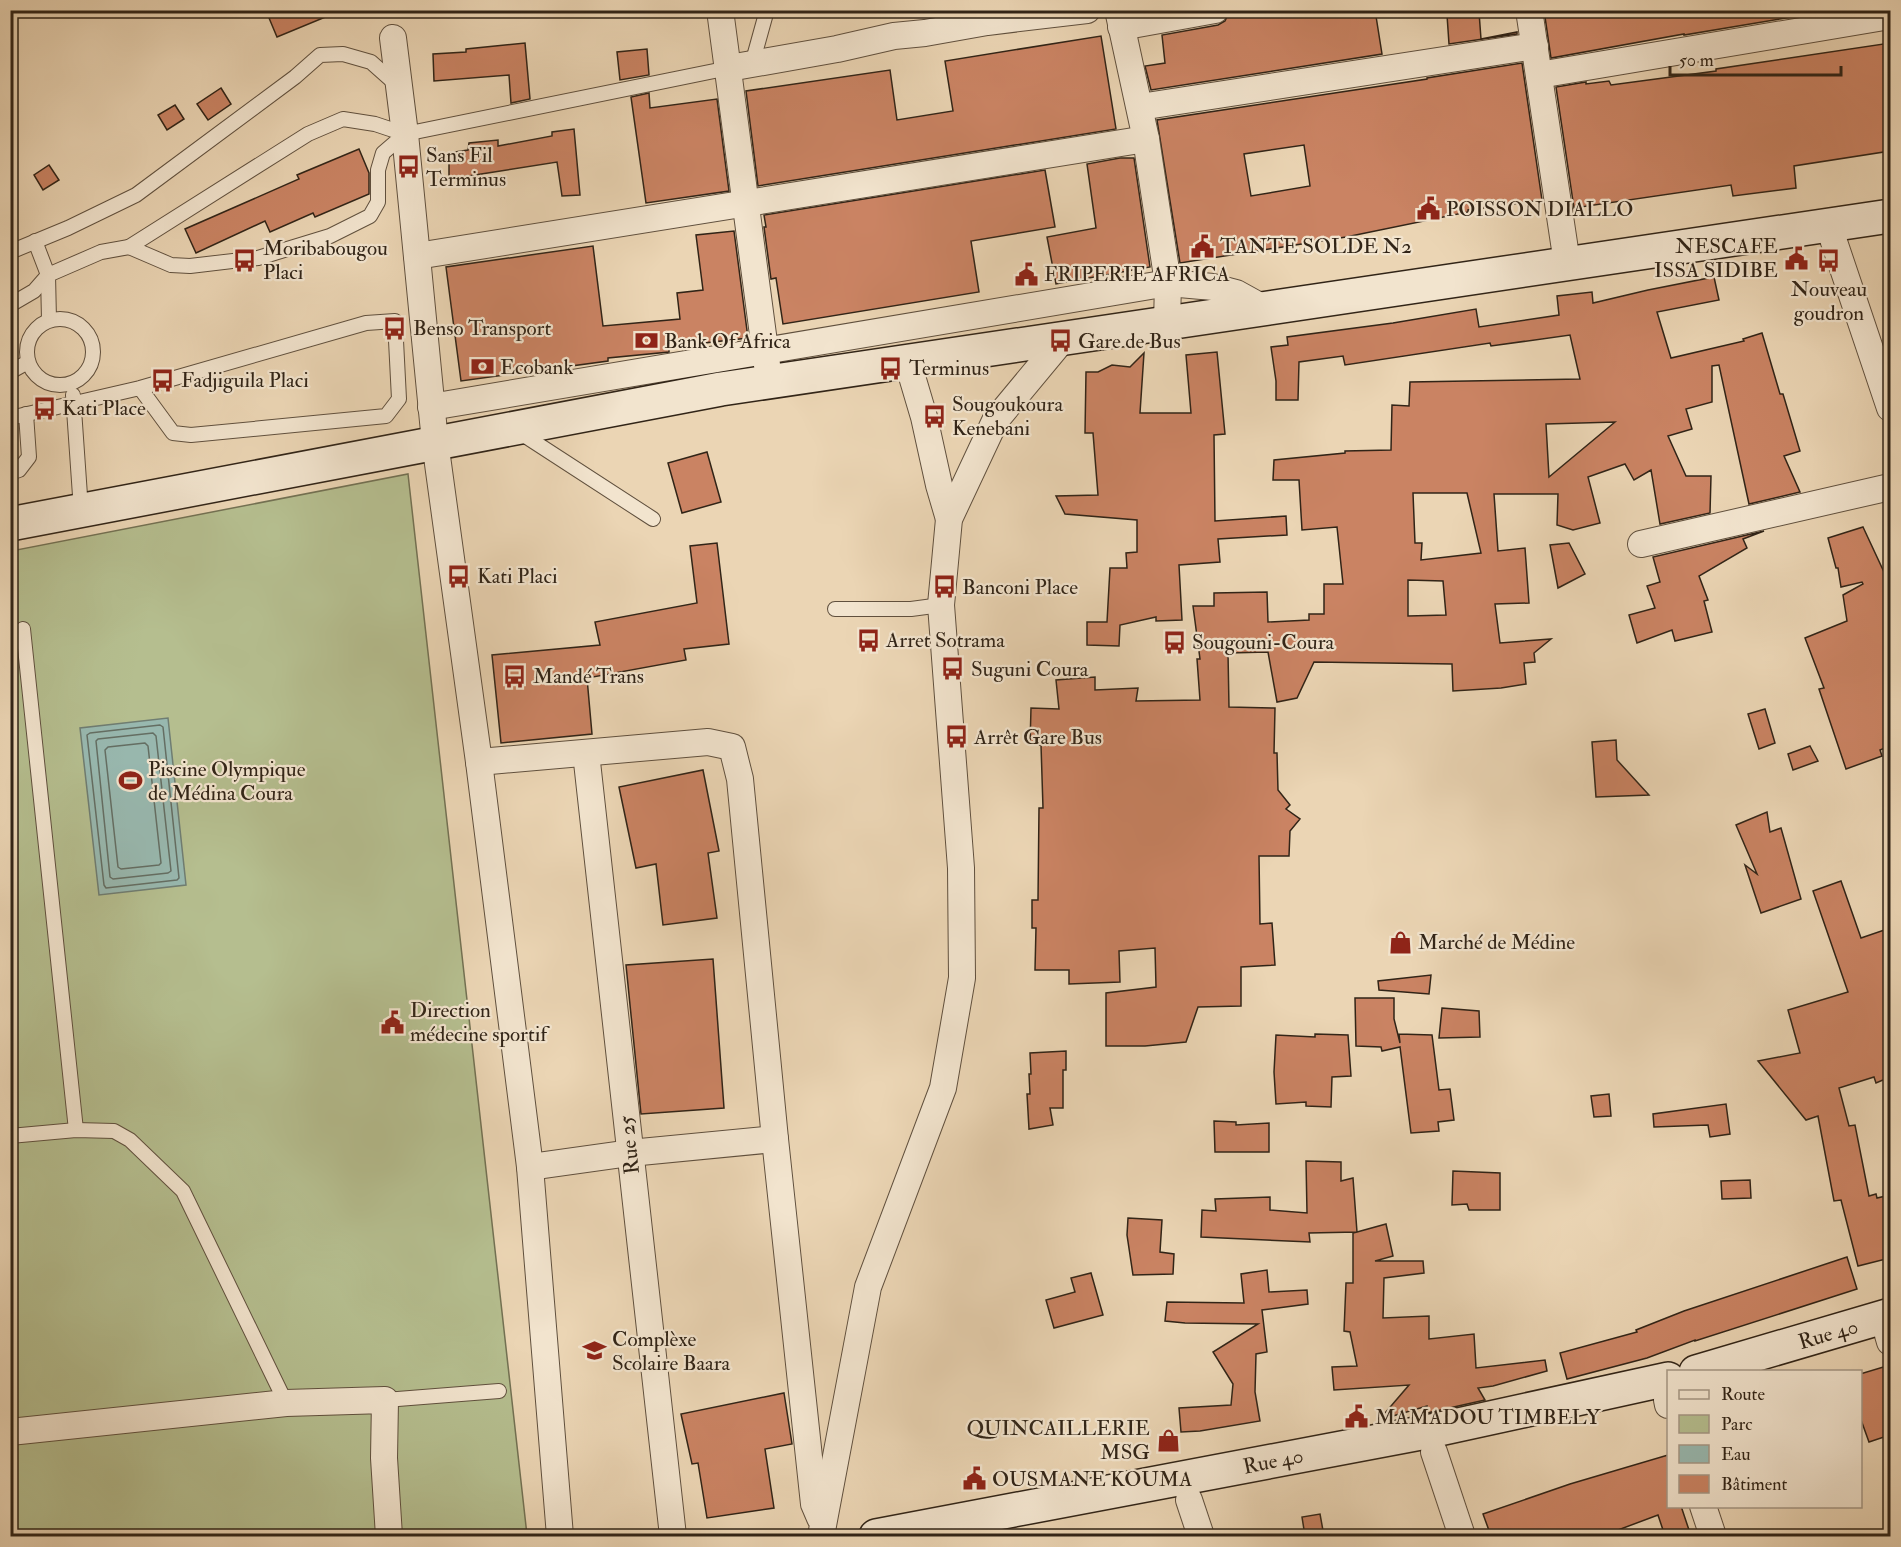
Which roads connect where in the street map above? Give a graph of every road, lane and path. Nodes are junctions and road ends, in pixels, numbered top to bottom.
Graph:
1 (720, 10) edge
2 (767, 10) edge
3 (1087, 10) edge
4 (1215, 10) edge
5 (1529, 10) edge
6 (1890, 16) edge
7 (1119, 19) edge
8 (393, 38) dead end
9 (1535, 46) junction
10 (740, 66) junction
11 (1539, 75) junction
12 (400, 87) junction
13 (1140, 107) junction
14 (405, 134) junction
15 (1146, 139) junction
16 (745, 203) junction
17 (1890, 216) edge
18 (1828, 224) junction
19 (35, 241) junction
20 (129, 247) junction
21 (10, 252) edge
22 (417, 256) junction
23 (1567, 263) junction
24 (48, 275) junction
25 (1168, 283) junction
26 (10, 305) edge
27 (1265, 309) junction
28 (50, 320) junction
29 (423, 320) junction
30 (394, 321) junction
31 (1167, 323) junction
32 (1063, 339) junction
33 (765, 349) junction
34 (28, 362) junction
35 (908, 363) junction
36 (10, 372) edge
37 (770, 383) junction
38 (72, 384) junction
39 (140, 388) junction
40 (73, 404) junction
41 (431, 407) junction
42 (1890, 408) edge
43 (26, 414) junction
44 (10, 418) edge
45 (512, 428) junction
46 (435, 442) junction
47 (10, 472) edge
48 (1890, 487) edge
49 (81, 512) junction
50 (653, 519) dead end
51 (950, 519) junction
52 (10, 524) edge
53 (1641, 544) dead end
54 (941, 605) junction
55 (835, 609) dead end
56 (23, 629) dead end
57 (586, 753) junction
58 (479, 762) junction
59 (76, 1130) junction
60 (10, 1136) edge
61 (775, 1139) junction
62 (630, 1153) junction
63 (530, 1167) junction
64 (1890, 1332) edge
65 (1701, 1370) edge
66 (1768, 1370) edge
67 (499, 1391) dead end
68 (1667, 1396) edge
69 (1667, 1396) edge
70 (385, 1400) junction
71 (286, 1403) junction
72 (10, 1432) edge
73 (1434, 1452) junction
74 (1189, 1500) junction
75 (1704, 1508) edge
76 (822, 1530) edge
77 (389, 1536) edge
78 (560, 1536) edge
79 (673, 1536) edge
80 (876, 1536) edge
81 (988, 1536) edge
82 (1201, 1536) edge
83 (1462, 1536) edge
84 (1713, 1536) edge

1 - 10 street
2 - 10 lane
3 - 10 street
4 - 7 street
5 - 9 street
6 - 11 street
7 - 13 street
8 - 12 street
9 - 11 street
9 - 13 street
10 - 14 lane
10 - 16 street
11 - 23 street
12 - 14 street
12 - 19 lane
13 - 15 street
14 - 20 lane
14 - 20 lane
14 - 22 street
15 - 16 street
15 - 25 street
16 - 22 street
16 - 33 street
17 - 18 street
18 - 23 street
18 - 42 street
19 - 21 lane
19 - 24 lane
20 - 24 lane
22 - 29 street
23 - 27 street
24 - 26 lane
24 - 28 lane
25 - 27 street
25 - 31 street
25 - 33 street
27 - 31 street
28 - 34 lane
28 - 38 lane
29 - 30 lane
29 - 41 street
30 - 39 lane
30 - 39 lane
31 - 32 street
32 - 35 street
32 - 51 street
33 - 37 street
33 - 41 street
34 - 36 lane
34 - 38 lane
35 - 37 street
35 - 51 street
37 - 45 street
38 - 40 lane
39 - 40 lane
40 - 43 lane
40 - 49 lane
41 - 46 street
43 - 44 lane
43 - 47 lane
45 - 46 street
45 - 50 lane
46 - 49 street
46 - 58 street
48 - 53 street
49 - 52 street
51 - 54 street
54 - 55 lane
54 - 76 street
56 - 59 lane
57 - 58 street
57 - 61 street
57 - 62 street, Rue 25
58 - 63 street
59 - 60 lane
59 - 71 lane
61 - 62 street
61 - 76 street
62 - 63 street
62 - 79 street, Rue 25
63 - 78 street
64 - 65 street, Rue 40
64 - 66 street, Rue 40
67 - 70 lane
68 - 73 street, Rue 40
69 - 80 street, Rue 40
70 - 71 street
70 - 77 street
71 - 72 street
73 - 74 street, Rue 40
73 - 83 street
74 - 81 street, Rue 40
74 - 82 street
75 - 84 street

